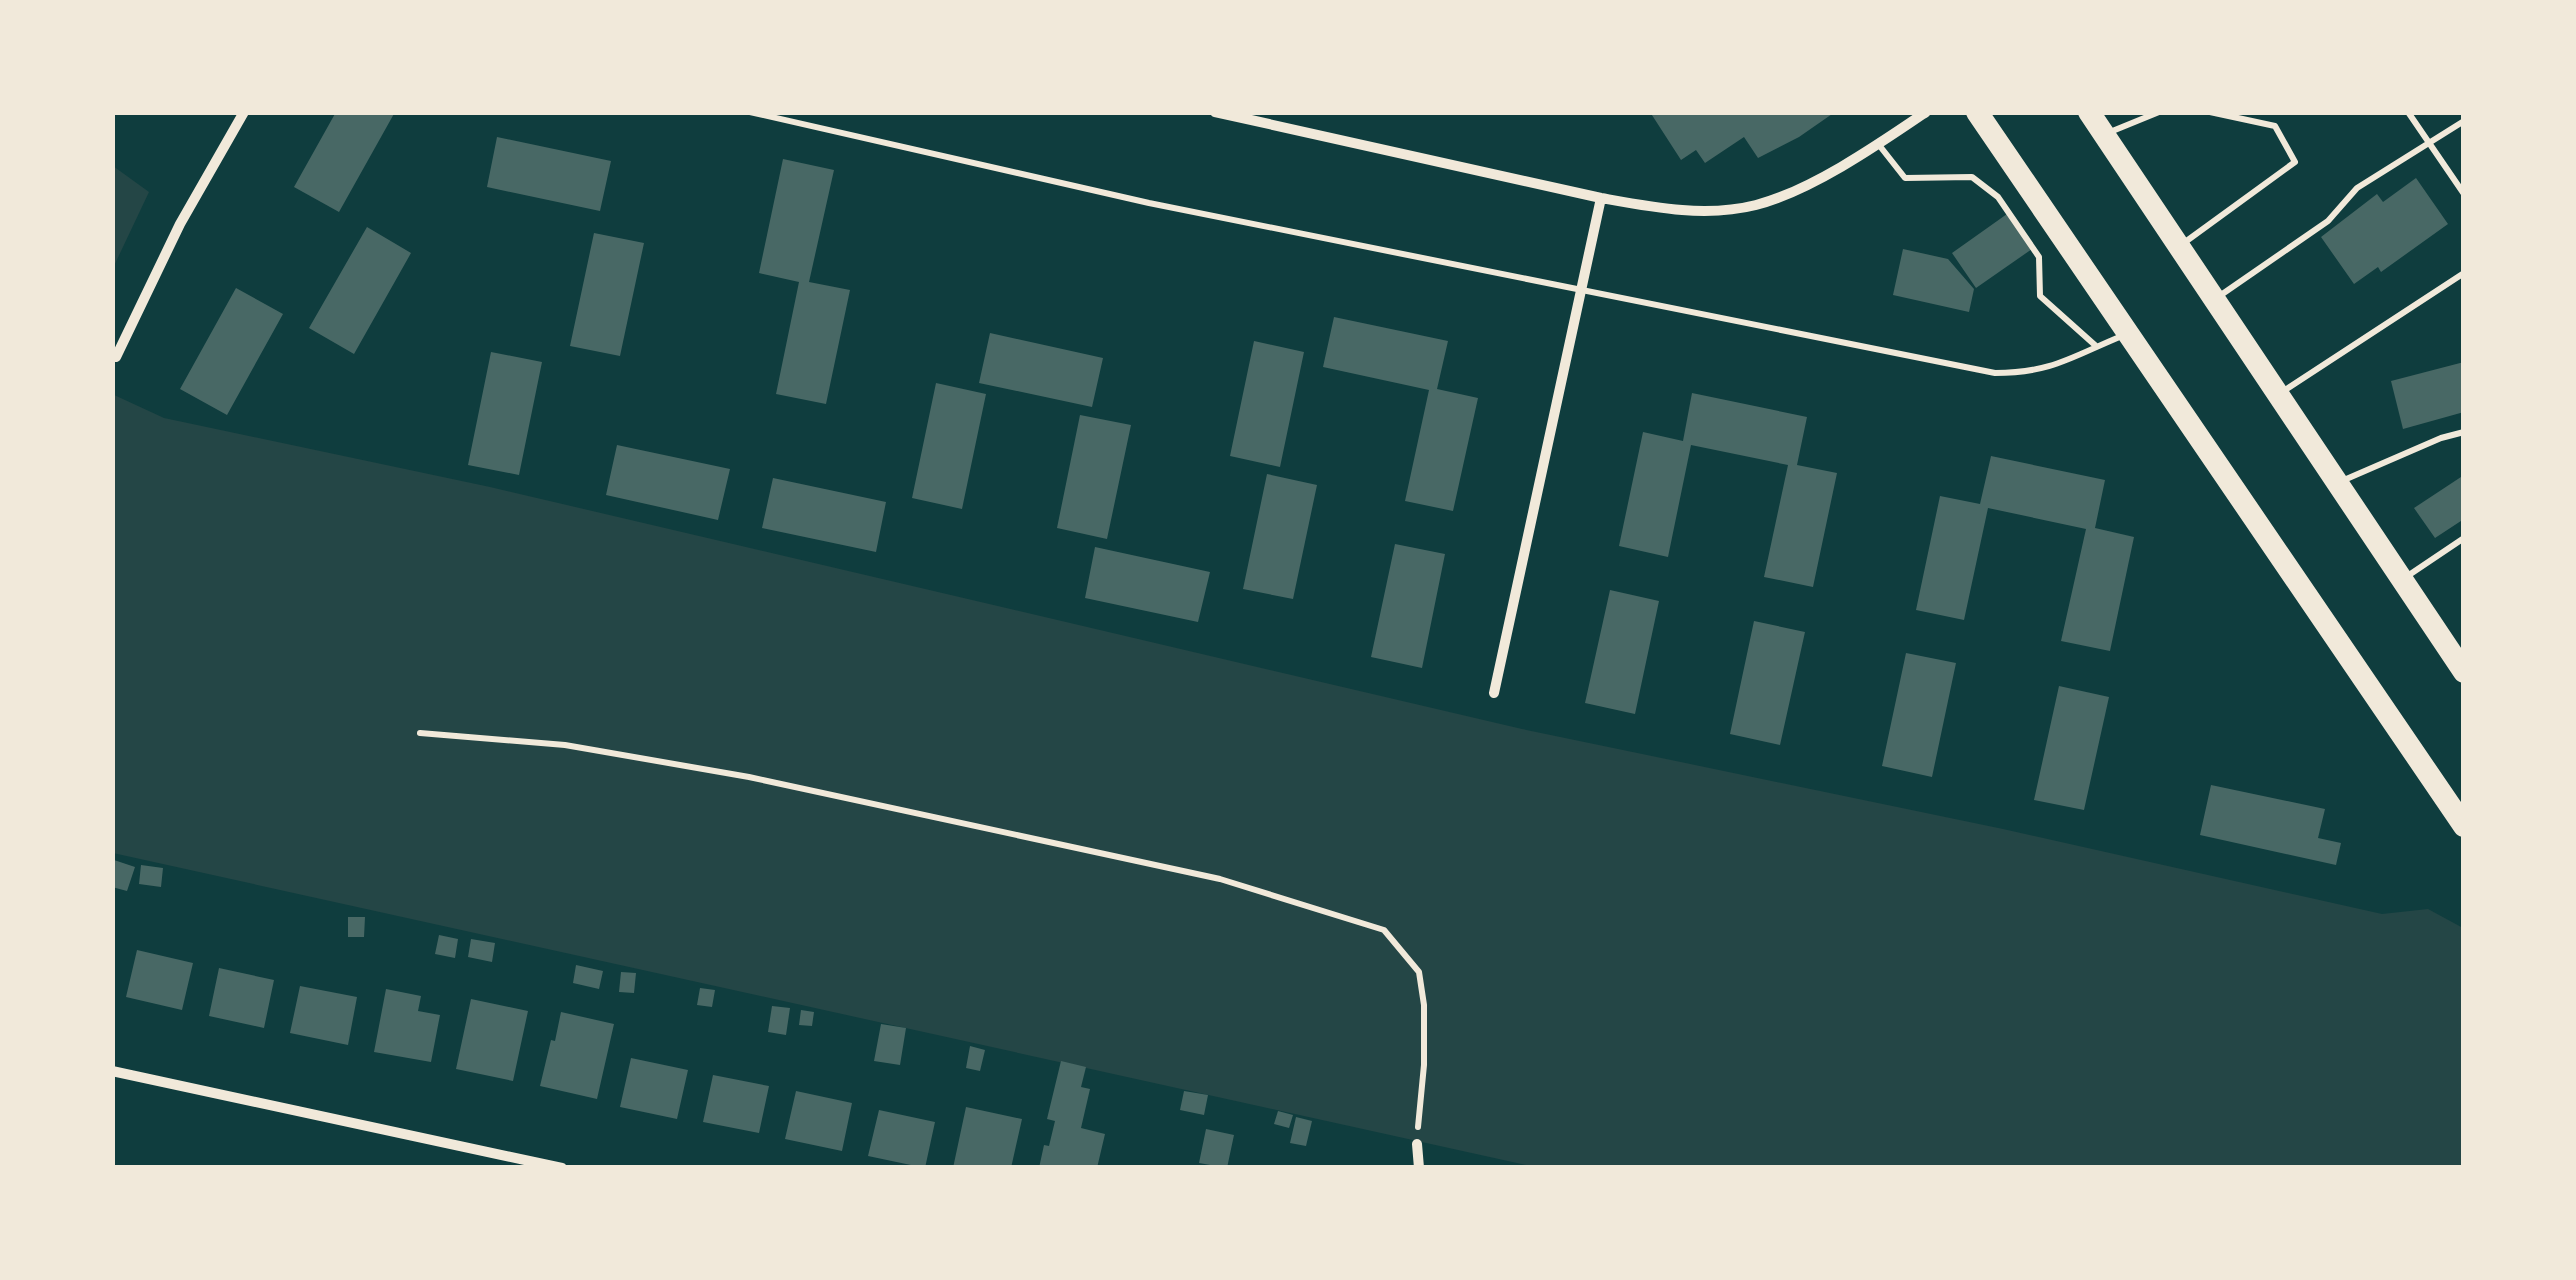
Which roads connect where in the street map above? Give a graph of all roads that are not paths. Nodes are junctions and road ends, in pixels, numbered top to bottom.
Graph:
1 (244, 112) edge
2 (750, 112) edge
3 (1215, 112) edge
4 (1926, 112) edge
5 (1977, 112) edge
6 (2088, 112) edge
7 (2159, 112) edge
8 (2210, 112) edge
9 (2408, 112) edge
10 (2464, 121) edge
11 (2104, 134) junction
12 (1879, 144) junction
13 (2430, 144) junction
14 (2464, 194) edge
15 (1601, 198) junction
16 (2179, 248) junction
17 (2464, 273) edge
18 (1581, 290) junction
19 (2214, 300) junction
20 (2128, 334) junction
21 (2096, 346) junction
22 (116, 356) dead end
23 (2276, 396) junction
24 (2464, 432) edge
25 (2336, 484) junction
26 (2464, 538) edge
27 (2401, 580) junction
28 (2462, 669) edge
29 (1494, 693) dead end
30 (2464, 826) edge
31 (112, 1071) edge
32 (1417, 1144) road end
33 (562, 1168) edge
34 (1418, 1168) edge

1 - 22 street
2 - 18 lane
3 - 15 street
4 - 12 street
5 - 20 main road
6 - 11 main road
7 - 11 lane
8 - 16 lane
9 - 13 lane
10 - 13 lane
11 - 16 main road
12 - 15 street
12 - 21 lane
13 - 14 lane
13 - 19 lane
15 - 18 street
16 - 19 main road
17 - 23 lane
18 - 21 lane
18 - 29 street
19 - 23 main road
20 - 21 lane
20 - 30 main road
23 - 25 main road
24 - 25 lane
25 - 27 main road
26 - 27 lane
27 - 28 main road
31 - 33 street
32 - 34 street

